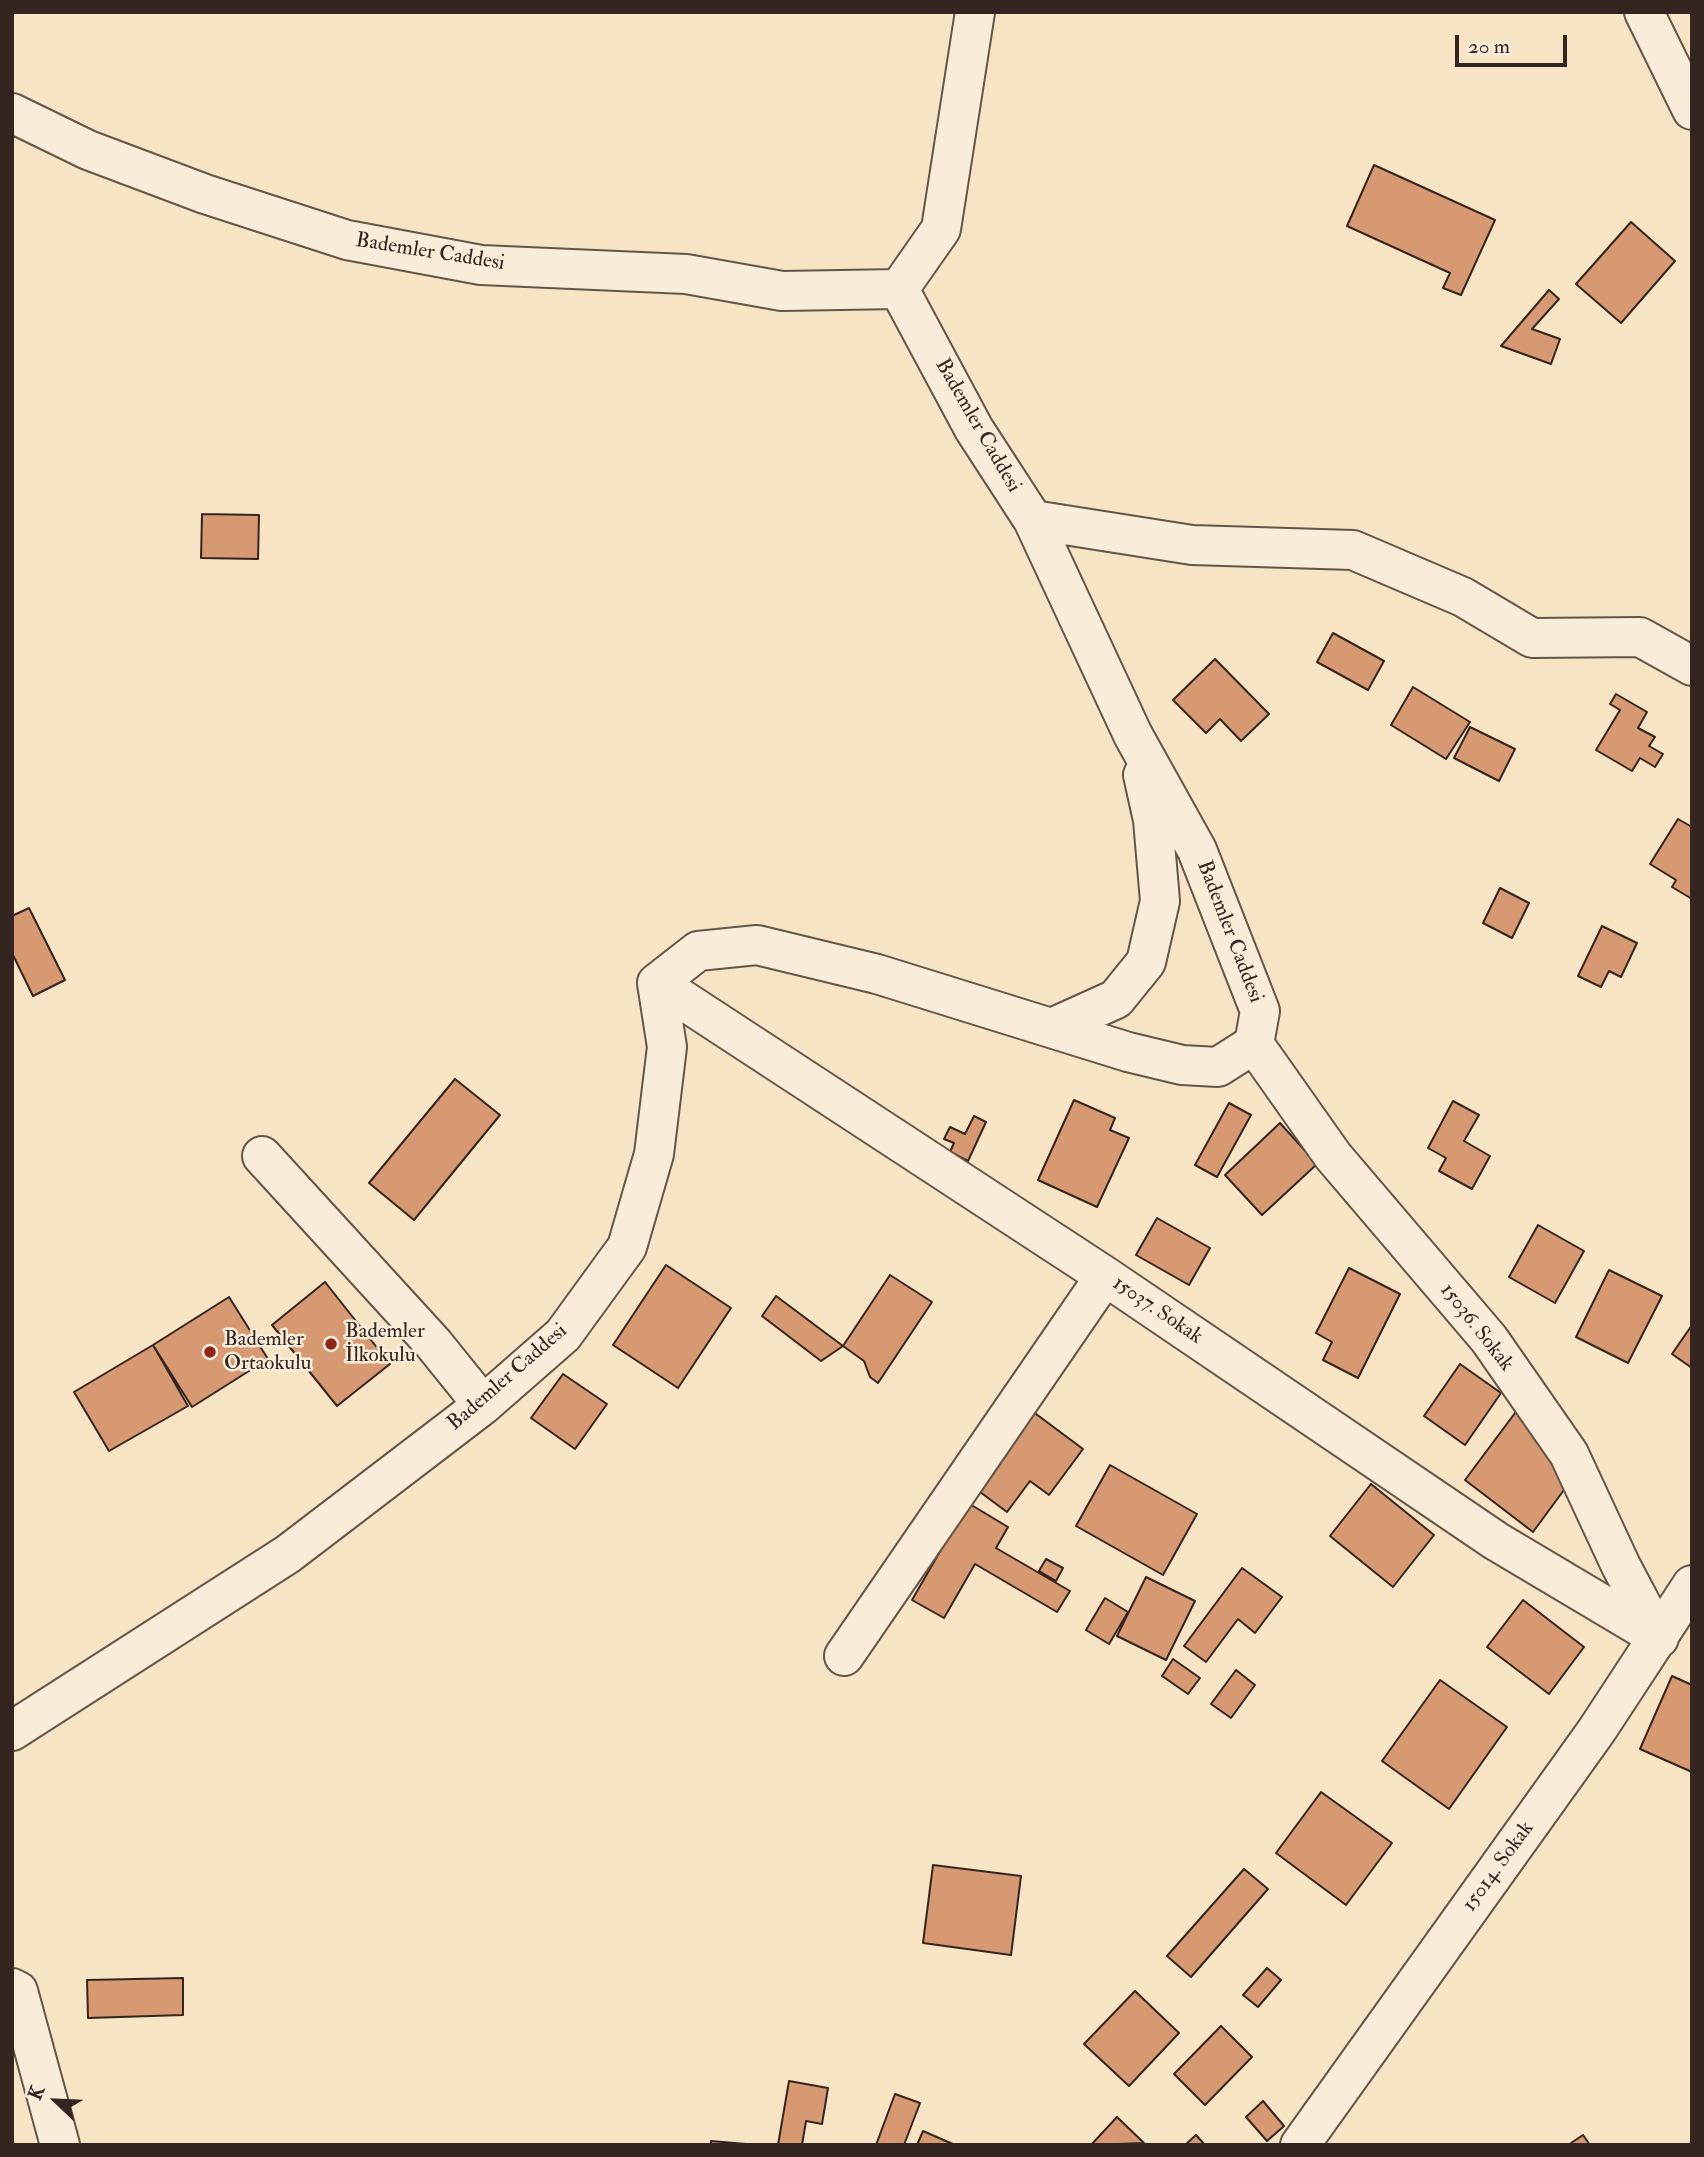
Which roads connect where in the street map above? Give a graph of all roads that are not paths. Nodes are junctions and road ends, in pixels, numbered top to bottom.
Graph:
1 (975, 12) edge
2 (1644, 12) edge
3 (1692, 110) edge
4 (12, 113) edge
5 (899, 289) junction
6 (1033, 520) junction
7 (1692, 666) edge
8 (1133, 734) junction
9 (657, 984) junction
10 (1054, 1027) junction
11 (1254, 1044) junction
12 (262, 1156) dead end
13 (1105, 1276) junction
14 (483, 1405) junction
15 (1692, 1585) edge
16 (1659, 1638) junction
17 (844, 1656) dead end
18 (12, 1731) edge
19 (12, 1988) edge
20 (60, 2145) edge
21 (1300, 2145) edge

1 - 5 street
2 - 3 street
4 - 5 street, Bademler Caddesi
5 - 6 street, Bademler Caddesi
6 - 7 street
6 - 8 street, Bademler Caddesi
8 - 10 street
8 - 11 street, Bademler Caddesi
9 - 10 street
9 - 13 street, 15037. Sokak
9 - 14 street, Bademler Caddesi
10 - 11 street
11 - 16 street, 15036. Sokak
12 - 14 street
13 - 16 street, 15037. Sokak
13 - 17 street
14 - 18 street, Bademler Caddesi
15 - 16 street, 15014. Sokak
16 - 21 street, 15014. Sokak
19 - 20 street

